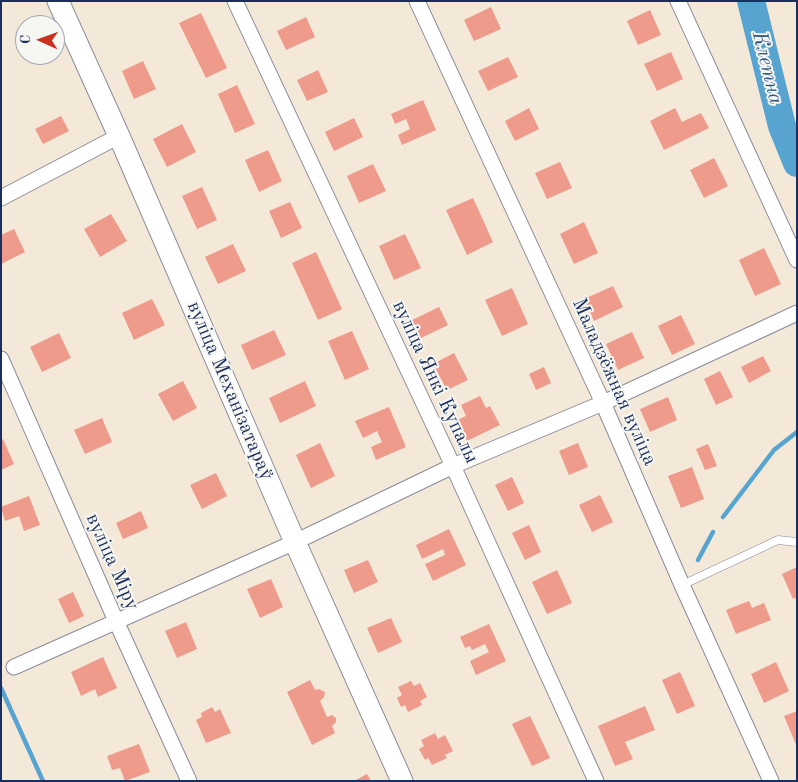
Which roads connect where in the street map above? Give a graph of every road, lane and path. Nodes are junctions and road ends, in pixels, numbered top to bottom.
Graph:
1 (58, 1) edge
2 (235, 1) edge
3 (416, 1) edge
4 (678, 1) edge
5 (119, 136) junction
6 (1, 198) edge
7 (797, 260) edge
8 (797, 313) edge
9 (1, 359) edge
10 (604, 403) junction
11 (453, 466) junction
12 (295, 542) junction
13 (797, 542) edge
14 (682, 585) junction
15 (116, 621) junction
16 (14, 667) dead end
17 (189, 781) edge
18 (402, 781) edge
19 (596, 781) edge
20 (771, 781) edge

1 - 5 street, вуліца Механізатараў
2 - 11 street, вуліца Янкі Купалы
3 - 10 street, Маладзёжная вуліца
4 - 7 street
5 - 6 street
5 - 12 street, вуліца Механізатараў
8 - 10 street
9 - 15 street, вуліца Міру
10 - 11 street
10 - 14 street, Маладзёжная вуліца
11 - 12 street
11 - 19 street, вуліца Янкі Купалы
12 - 15 street
12 - 18 street, вуліца Механізатараў
13 - 14 lane
14 - 20 street, Маладзёжная вуліца
15 - 16 street
15 - 17 street, вуліца Міру

